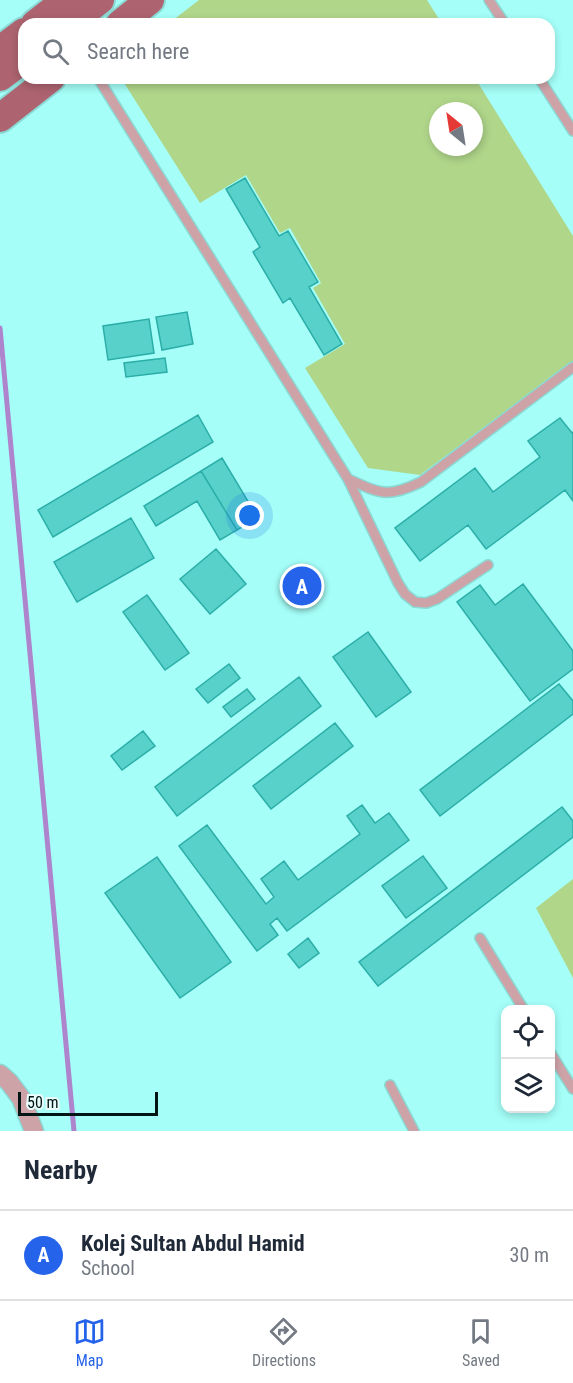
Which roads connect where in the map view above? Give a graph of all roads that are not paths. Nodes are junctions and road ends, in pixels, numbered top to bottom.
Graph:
1 (66, 0) edge
2 (100, 0) edge
3 (150, 0) edge
4 (489, 0) edge
5 (42, 18) edge
6 (77, 18) edge
7 (128, 18) edge
8 (501, 18) edge
9 (18, 36) edge
10 (0, 50) edge
11 (18, 63) edge
12 (0, 77) edge
13 (43, 84) edge
14 (102, 84) edge
15 (543, 84) edge
16 (0, 118) edge
17 (573, 131) edge
18 (573, 367) edge
19 (348, 479) junction
20 (488, 565) dead end
21 (480, 938) dead end
22 (521, 1005) edge
23 (554, 1059) edge
24 (0, 1074) edge
25 (390, 1085) dead end
26 (573, 1089) edge
27 (34, 1131) edge
28 (414, 1131) edge

1 - 5 main road
2 - 6 main road
3 - 7 main road
4 - 8 lane
9 - 10 main road
11 - 12 main road
13 - 16 main road
14 - 19 lane
15 - 17 lane
18 - 19 lane
19 - 20 lane
21 - 22 lane
23 - 26 lane
24 - 27 street
25 - 28 lane

